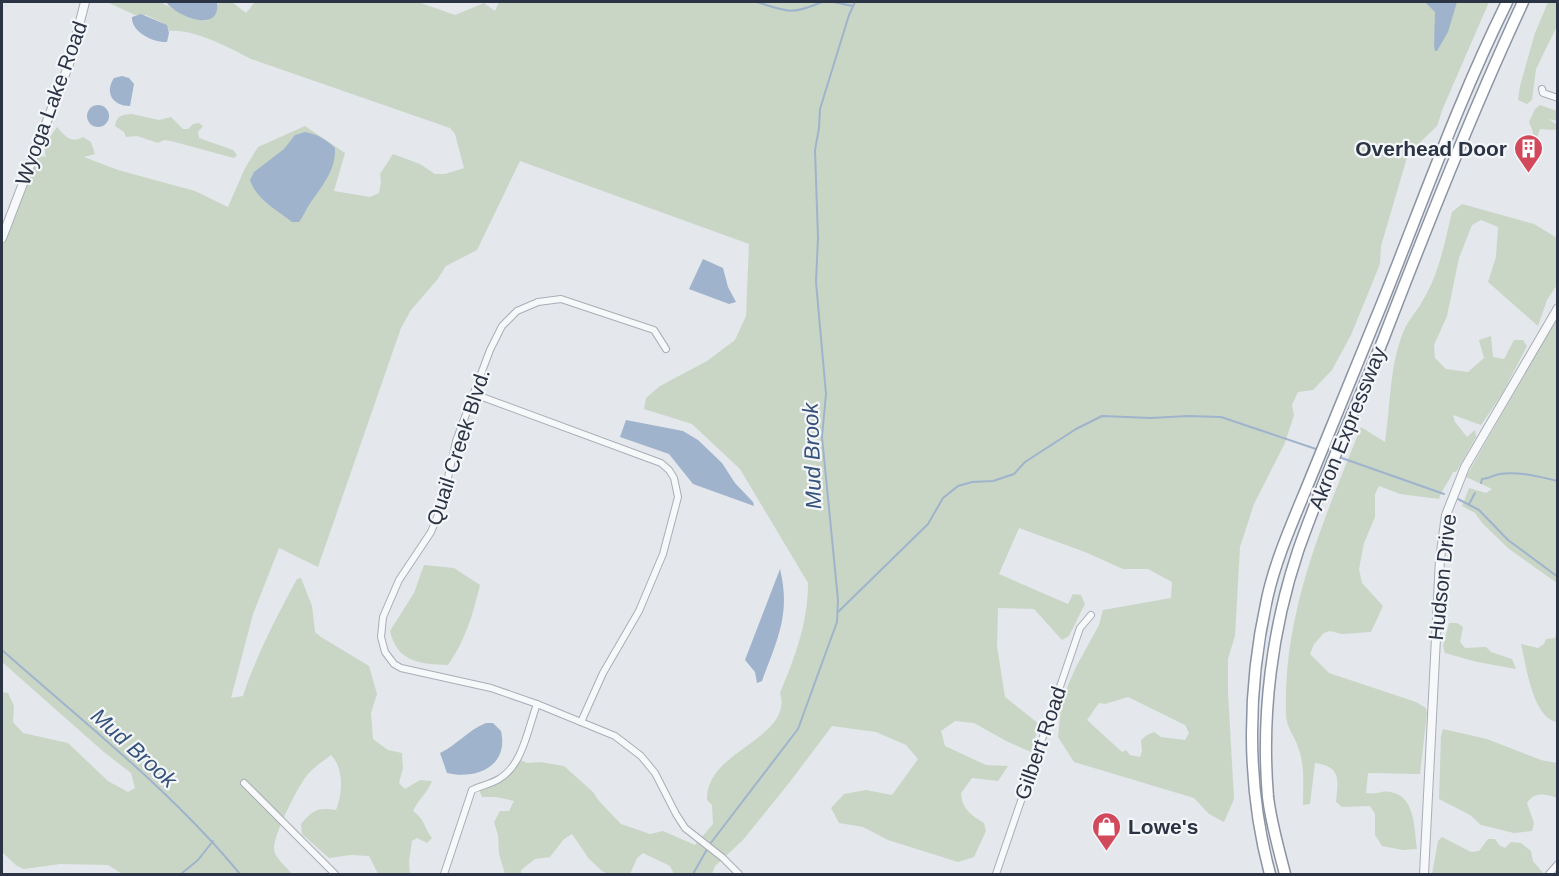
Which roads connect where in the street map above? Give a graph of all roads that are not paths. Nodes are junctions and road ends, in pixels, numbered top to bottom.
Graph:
1 (85, 2) edge
2 (1507, 2) edge
3 (1523, 2) edge
4 (1542, 89) dead end
5 (1557, 98) edge
6 (2, 238) edge
7 (1557, 308) edge
8 (666, 349) dead end
9 (474, 394) junction
10 (1091, 615) dead end
11 (537, 704) junction
12 (581, 722) junction
13 (244, 783) dead end
14 (1557, 864) edge
15 (335, 874) edge
16 (444, 874) edge
17 (739, 874) edge
18 (996, 874) edge
19 (1270, 874) edge
20 (1285, 874) edge
21 (1424, 874) edge
22 (1550, 874) edge

1 - 6 street, Wyoga Lake Road
2 - 19 highway, Akron Expressway
3 - 20 highway, Akron Expressway
4 - 5 street
7 - 21 street, Hudson Drive
8 - 9 street, Quail Creek Blvd.
9 - 11 street, Quail Creek Blvd.
9 - 12 street
10 - 18 street, Gilbert Road
11 - 12 street, Quail Creek Blvd.
11 - 16 street
12 - 17 street, Quail Creek Blvd.
13 - 15 street
14 - 22 street

